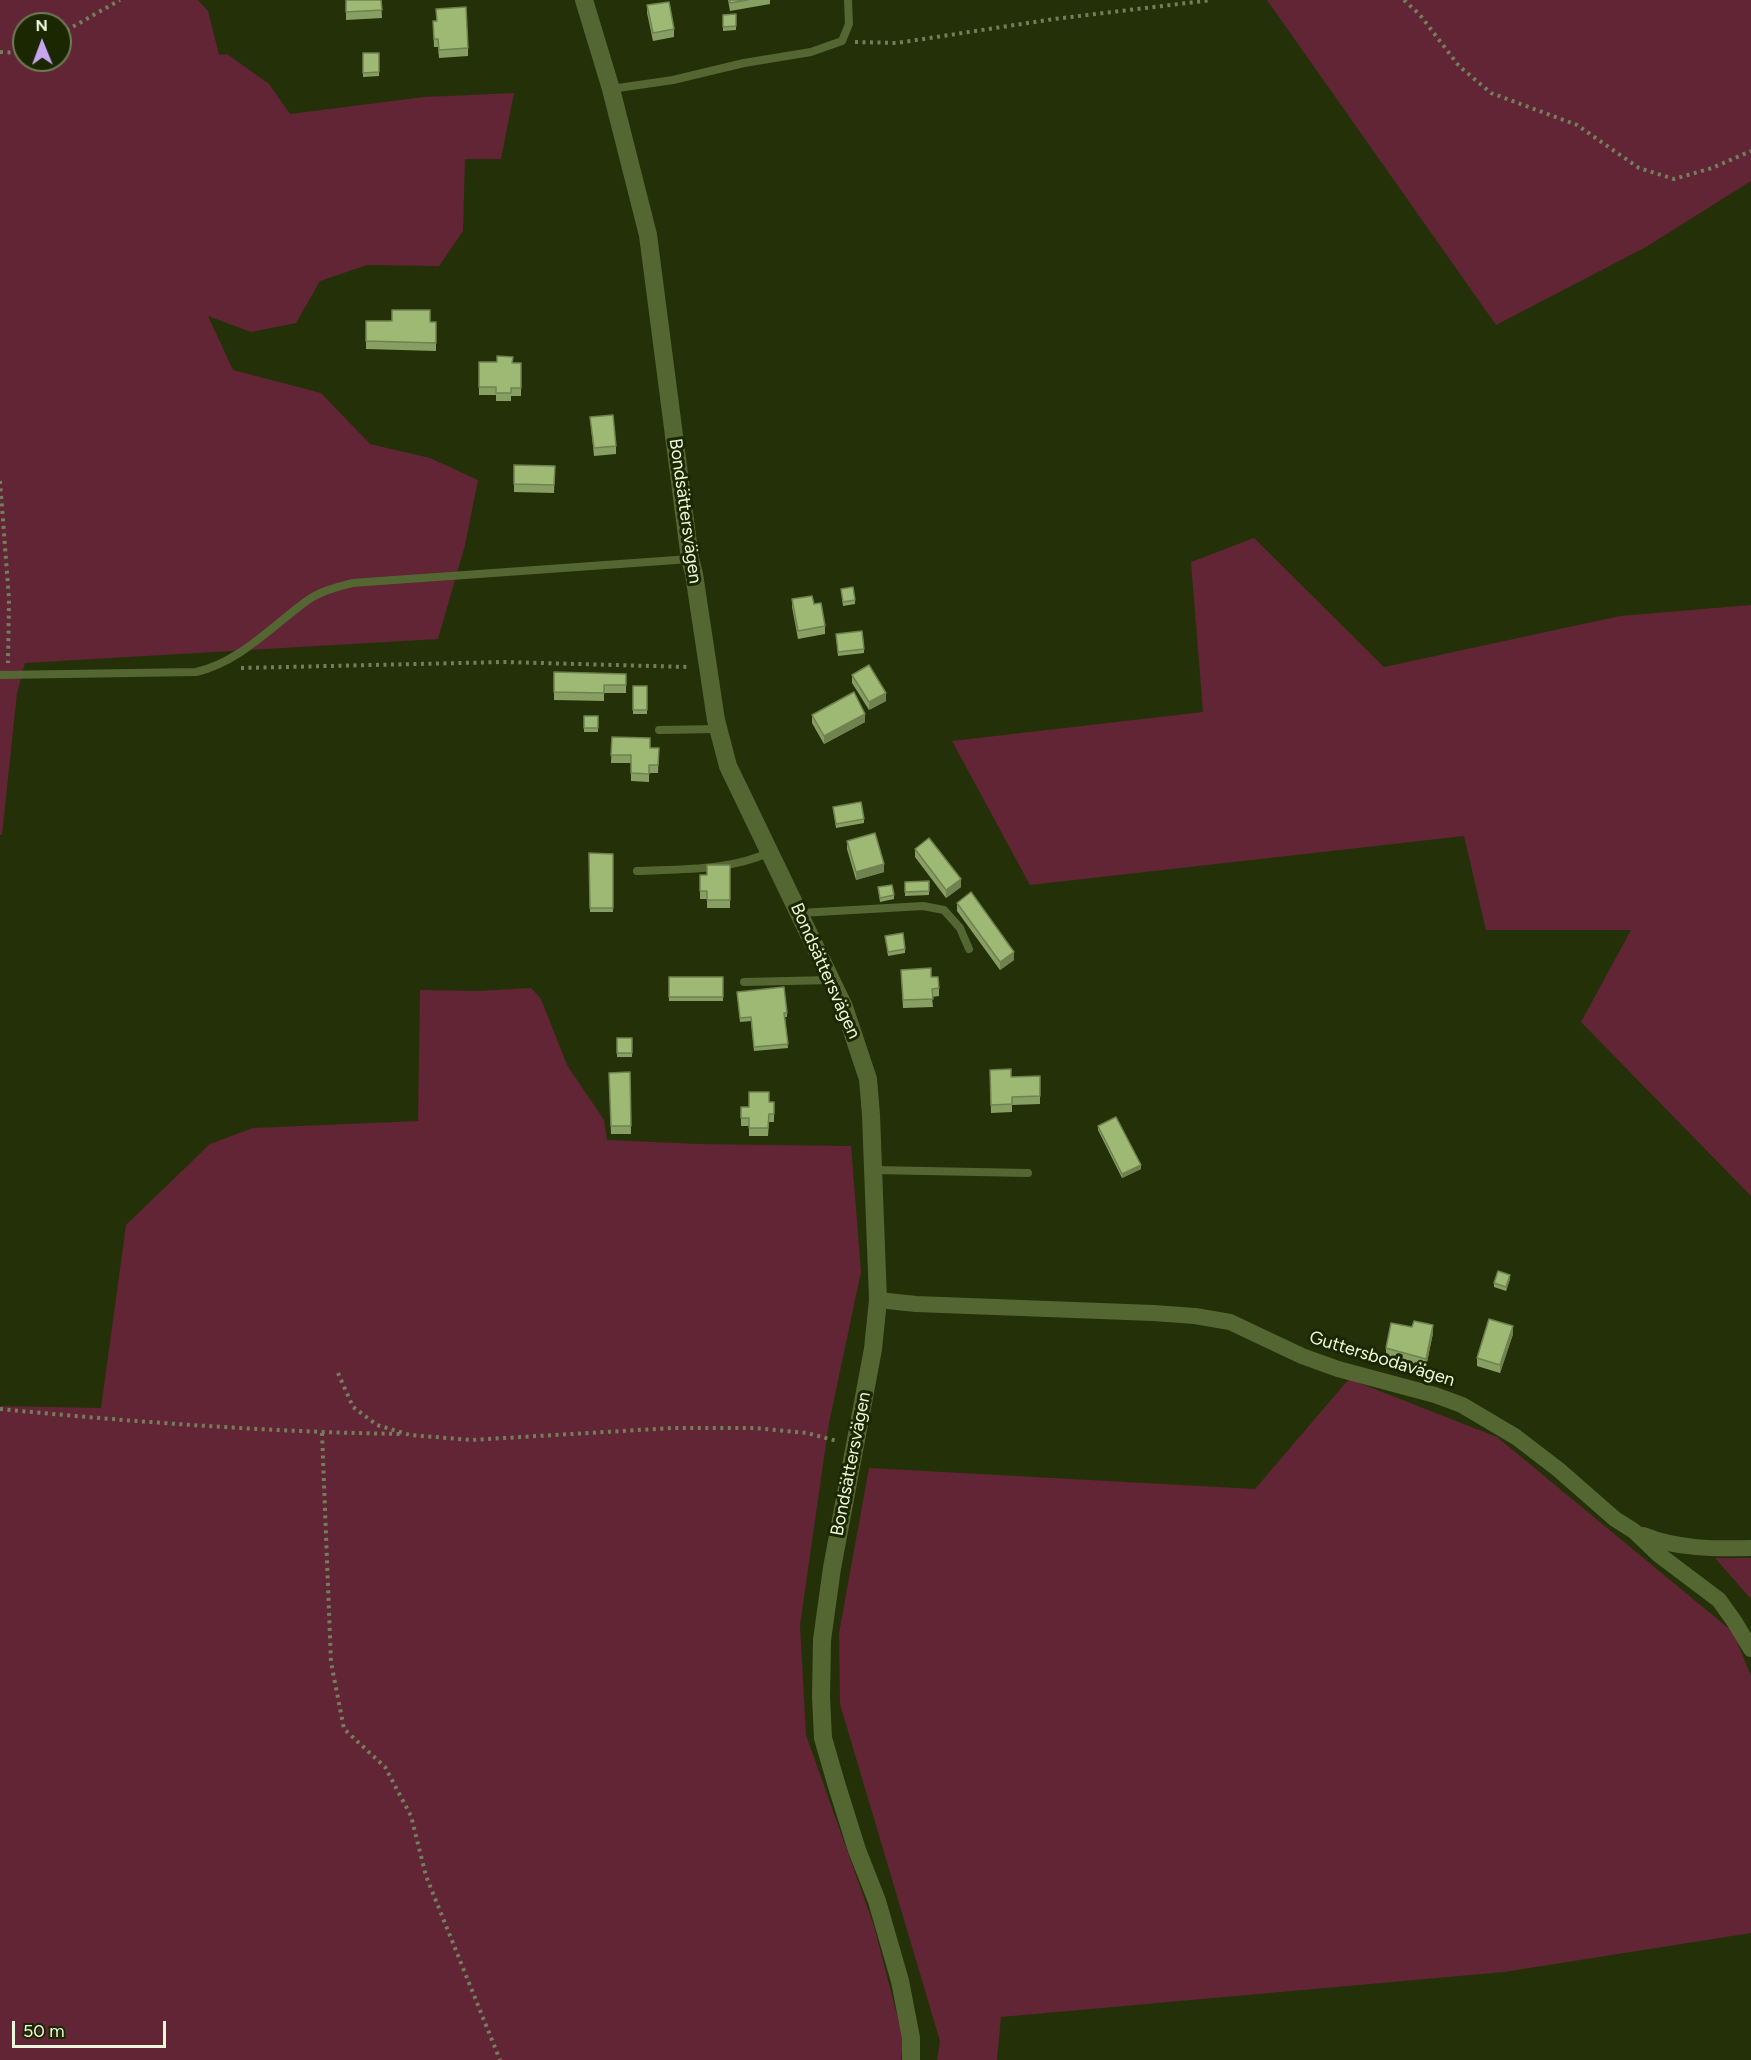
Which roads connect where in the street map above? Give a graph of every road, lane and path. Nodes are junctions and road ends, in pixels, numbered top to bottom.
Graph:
1 (120, 0) edge
2 (584, 0) edge
3 (848, 0) edge
4 (1212, 0) edge
5 (1404, 0) edge
6 (72, 27) edge
7 (842, 41) junction
8 (611, 89) junction
9 (1751, 151) edge
10 (0, 481) edge
11 (690, 559) junction
12 (708, 667) junction
13 (209, 669) junction
14 (4, 675) edge
15 (718, 729) junction
16 (659, 730) dead end
17 (771, 851) junction
18 (637, 871) dead end
19 (800, 913) junction
20 (969, 949) dead end
21 (832, 980) junction
22 (744, 982) dead end
23 (874, 1170) junction
24 (1028, 1173) dead end
25 (878, 1300) junction
26 (338, 1374) dead end
27 (0, 1409) edge
28 (322, 1433) junction
29 (410, 1435) junction
30 (855, 1446) junction
31 (1634, 1531) junction
32 (1751, 1548) edge
33 (1751, 1649) edge
34 (500, 2060) edge
35 (911, 2060) edge

1 - 6 path
2 - 8 street, Bondsättersvägen
3 - 7 lane
4 - 7 path
5 - 9 path
7 - 8 lane
8 - 11 street, Bondsättersvägen
10 - 14 path
11 - 12 street, Bondsättersvägen
11 - 13 lane
12 - 13 path
12 - 15 street, Bondsättersvägen
13 - 14 lane
15 - 16 lane
15 - 17 street, Bondsättersvägen
17 - 18 lane
17 - 19 street, Bondsättersvägen
19 - 20 lane
19 - 21 street, Bondsättersvägen
21 - 22 lane
21 - 23 street, Bondsättersvägen
23 - 24 lane
23 - 25 street, Bondsättersvägen
25 - 30 street, Bondsättersvägen
25 - 31 street, Guttersbodavägen
26 - 29 path
27 - 28 path
28 - 29 path
28 - 34 path
29 - 30 path
30 - 35 street, Bondsättersvägen
31 - 32 street
31 - 33 street, Guttersbodavägen

